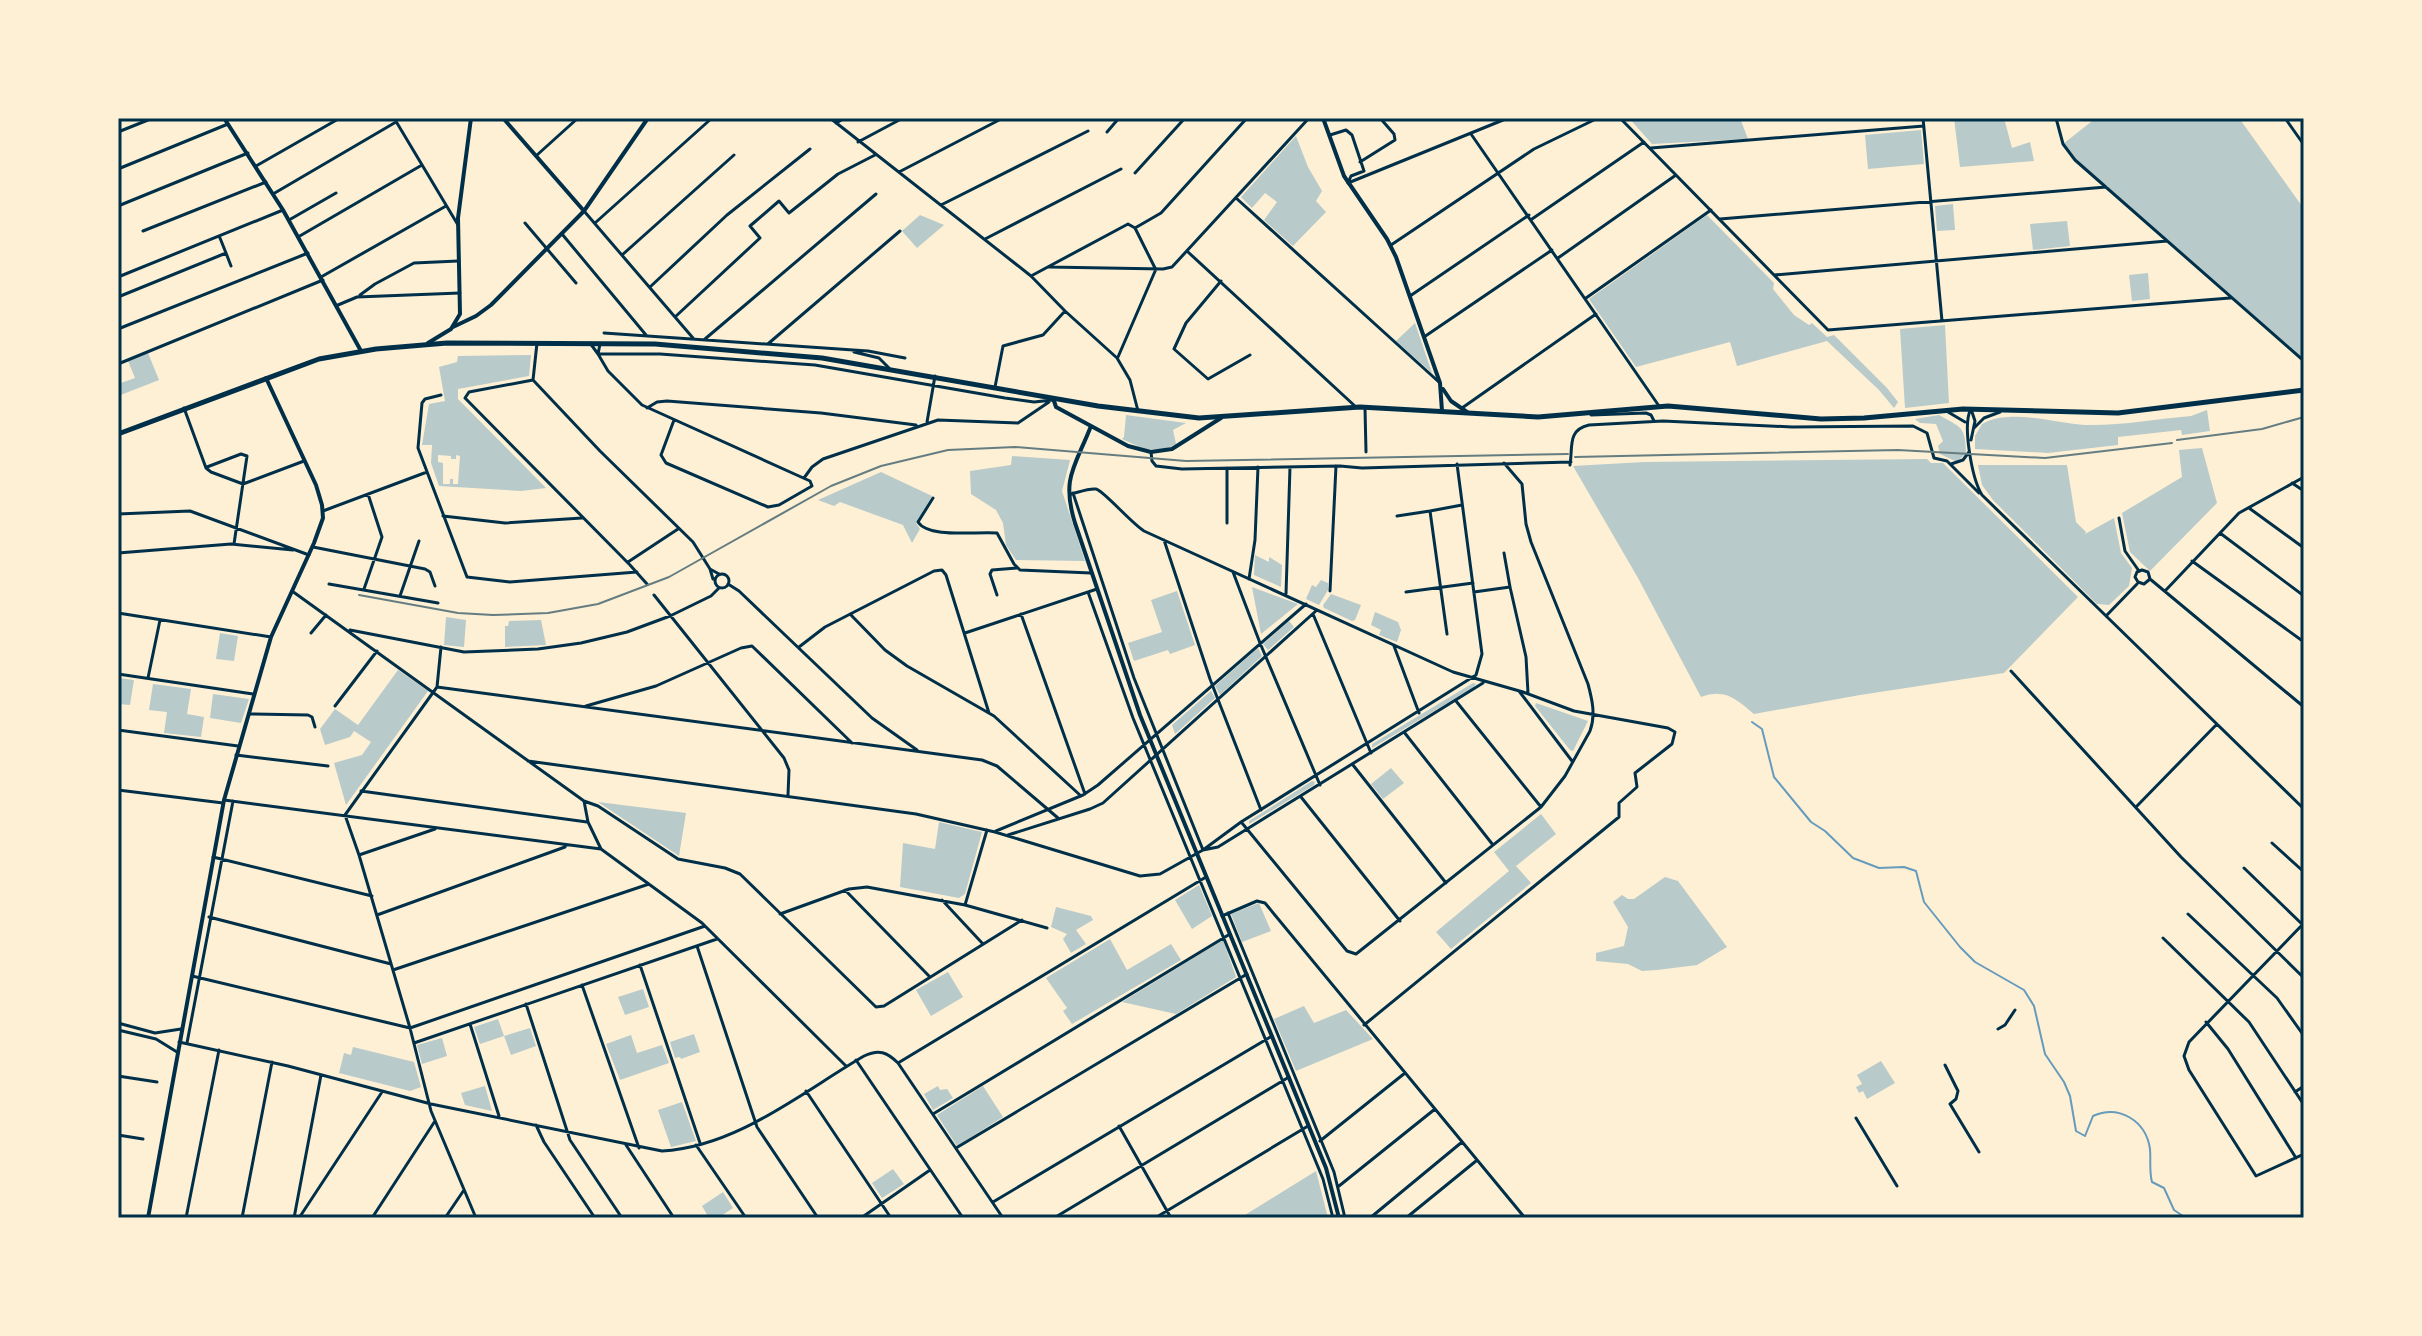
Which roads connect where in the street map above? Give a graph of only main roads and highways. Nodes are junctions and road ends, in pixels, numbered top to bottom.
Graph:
1 (2304, 390) edge
2 (118, 434) edge

1 - 2 main road

